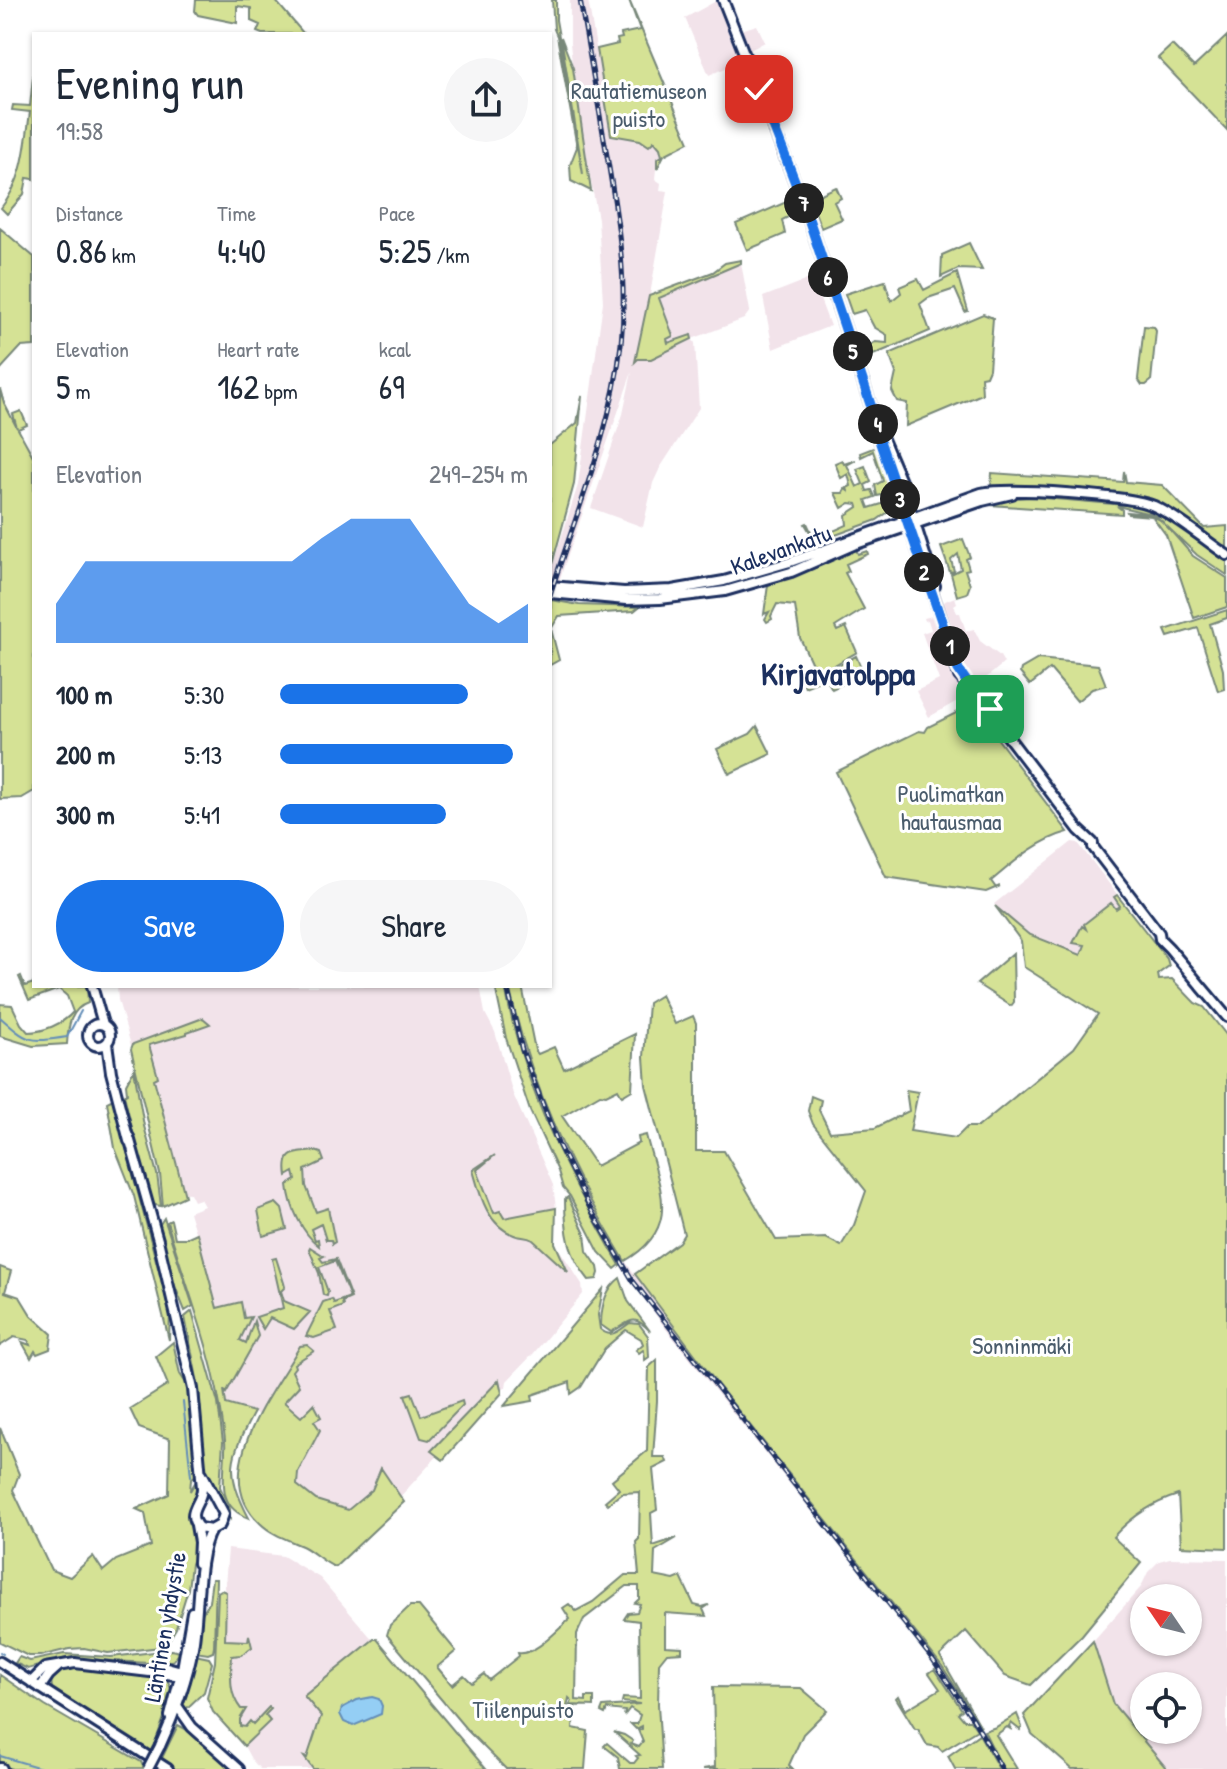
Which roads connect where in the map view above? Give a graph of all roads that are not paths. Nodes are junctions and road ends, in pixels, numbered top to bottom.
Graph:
1 (723, 0) edge
2 (911, 522) junction
3 (1227, 555) edge
4 (552, 586) edge
5 (552, 593) edge
6 (92, 988) edge
7 (1227, 1017) edge
8 (98, 1025) junction
9 (107, 1043) junction
10 (95, 1046) junction
11 (111, 1072) junction
12 (202, 1473) junction
13 (199, 1501) junction
14 (218, 1502) junction
15 (196, 1525) junction
16 (211, 1530) junction
17 (0, 1662) edge
18 (63, 1664) junction
19 (183, 1673) junction
20 (31, 1682) junction
21 (40, 1688) junction
22 (178, 1707) junction
23 (173, 1718) junction
24 (192, 1727) junction
25 (164, 1736) junction
26 (148, 1769) edge
27 (168, 1769) edge
28 (239, 1769) edge

1 - 2 main road
2 - 3 main road, Kalevankatu
2 - 4 main road, Kalevankatu
2 - 5 main road, Kalevankatu
2 - 7 main road
6 - 8 main road
8 - 9 main road
8 - 10 main road
9 - 10 main road
9 - 11 main road
10 - 11 main road
11 - 12 main road
12 - 13 main road
12 - 14 main road
13 - 14 main road
13 - 15 main road
14 - 16 main road
15 - 16 main road
15 - 19 main road, Läntinen yhdystie
16 - 19 main road, Läntinen yhdystie
17 - 20 main road
18 - 19 main road
18 - 20 main road
18 - 21 main road
19 - 22 main road, Läntinen yhdystie
19 - 25 main road, Läntinen yhdystie
20 - 21 main road
21 - 27 main road
22 - 23 main road, Läntinen yhdystie
22 - 24 main road
23 - 24 main road
23 - 25 main road, Läntinen yhdystie
24 - 28 main road
25 - 26 main road, Läntinen yhdystie, bridge

